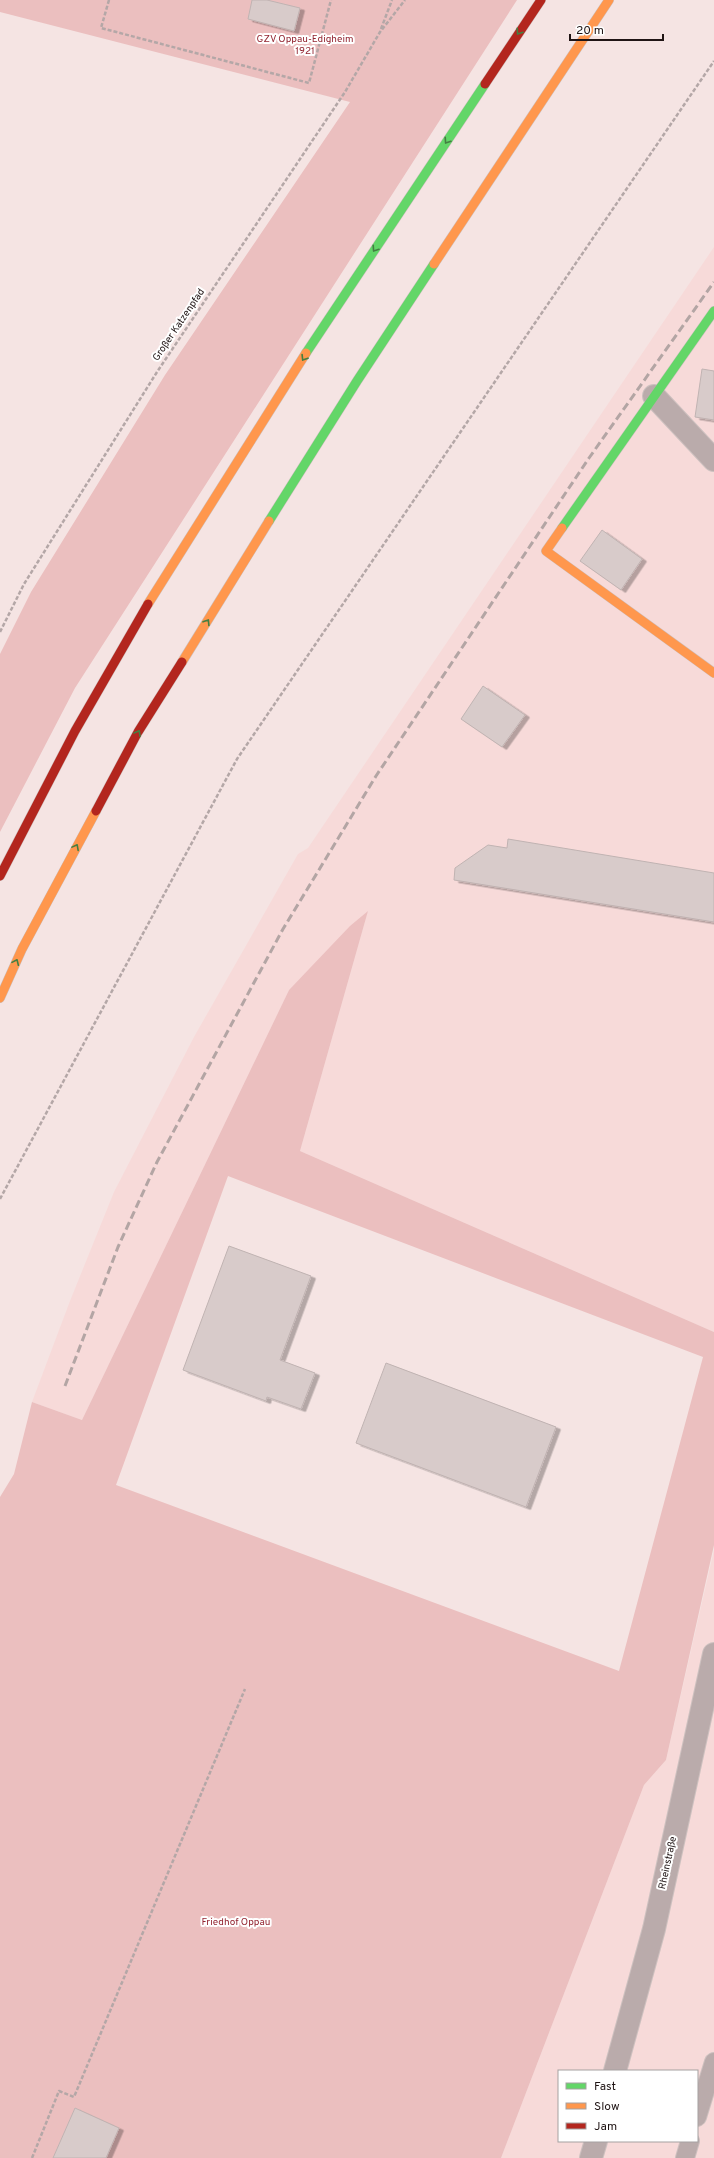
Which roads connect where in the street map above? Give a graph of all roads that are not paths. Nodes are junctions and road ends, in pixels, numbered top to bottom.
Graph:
1 (541, 0) edge
2 (609, 0) edge
3 (714, 311) edge
4 (654, 396) junction
5 (714, 460) edge
6 (714, 673) edge
7 (0, 876) edge
8 (0, 998) edge
9 (714, 1654) edge
10 (714, 2062) edge
11 (615, 2070) edge
12 (698, 2115) edge
13 (596, 2142) edge
14 (690, 2142) edge
15 (591, 2158) edge
16 (685, 2158) edge

1 -> 7 main road
8 -> 2 main road
3 - 4 main road
4 - 5 street
4 - 6 main road
9 - 11 street, Rheinstraße
10 - 12 lane
13 - 15 street
14 - 16 lane

